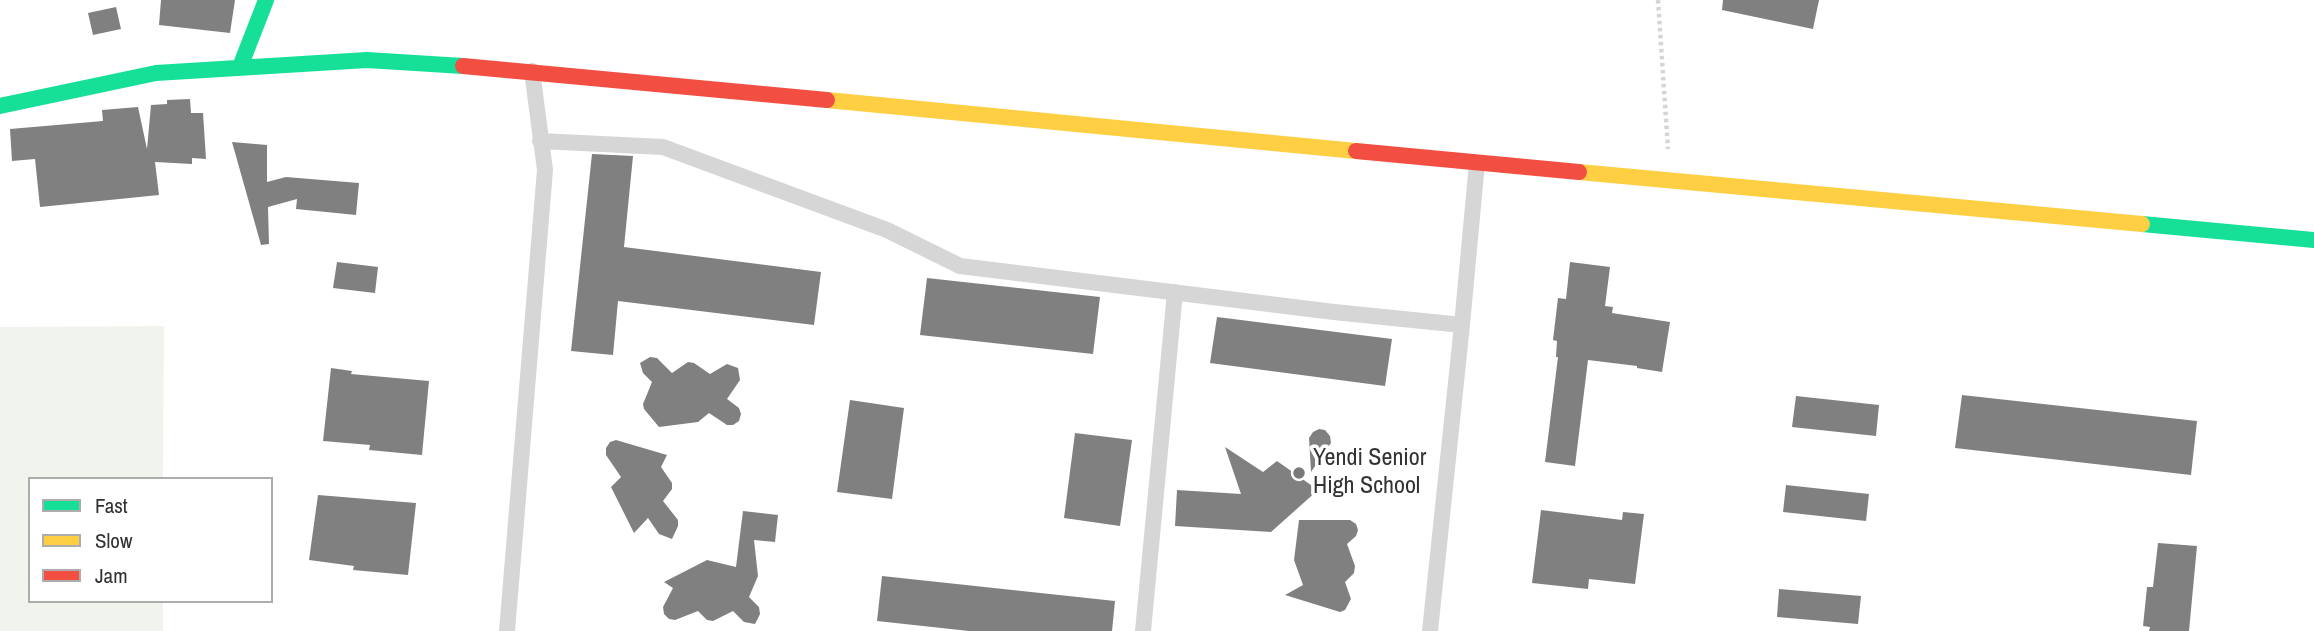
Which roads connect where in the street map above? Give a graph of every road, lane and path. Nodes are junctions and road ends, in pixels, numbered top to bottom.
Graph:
1 (266, 0) edge
2 (1658, 0) edge
3 (240, 67) junction
4 (532, 71) junction
5 (0, 106) edge
6 (540, 141) junction
7 (1477, 163) junction
8 (1670, 181) junction
9 (2314, 240) edge
10 (1175, 292) junction
11 (1462, 325) junction
12 (507, 631) edge
13 (1143, 631) edge
14 (1430, 631) edge

1 - 3 main road
2 - 8 path
3 - 4 main road
3 - 5 main road
4 - 6 lane
4 - 7 main road
6 - 10 lane
6 - 12 lane
7 - 8 main road
7 - 11 lane
8 - 9 main road
10 - 11 lane
10 - 13 lane
11 - 14 lane

